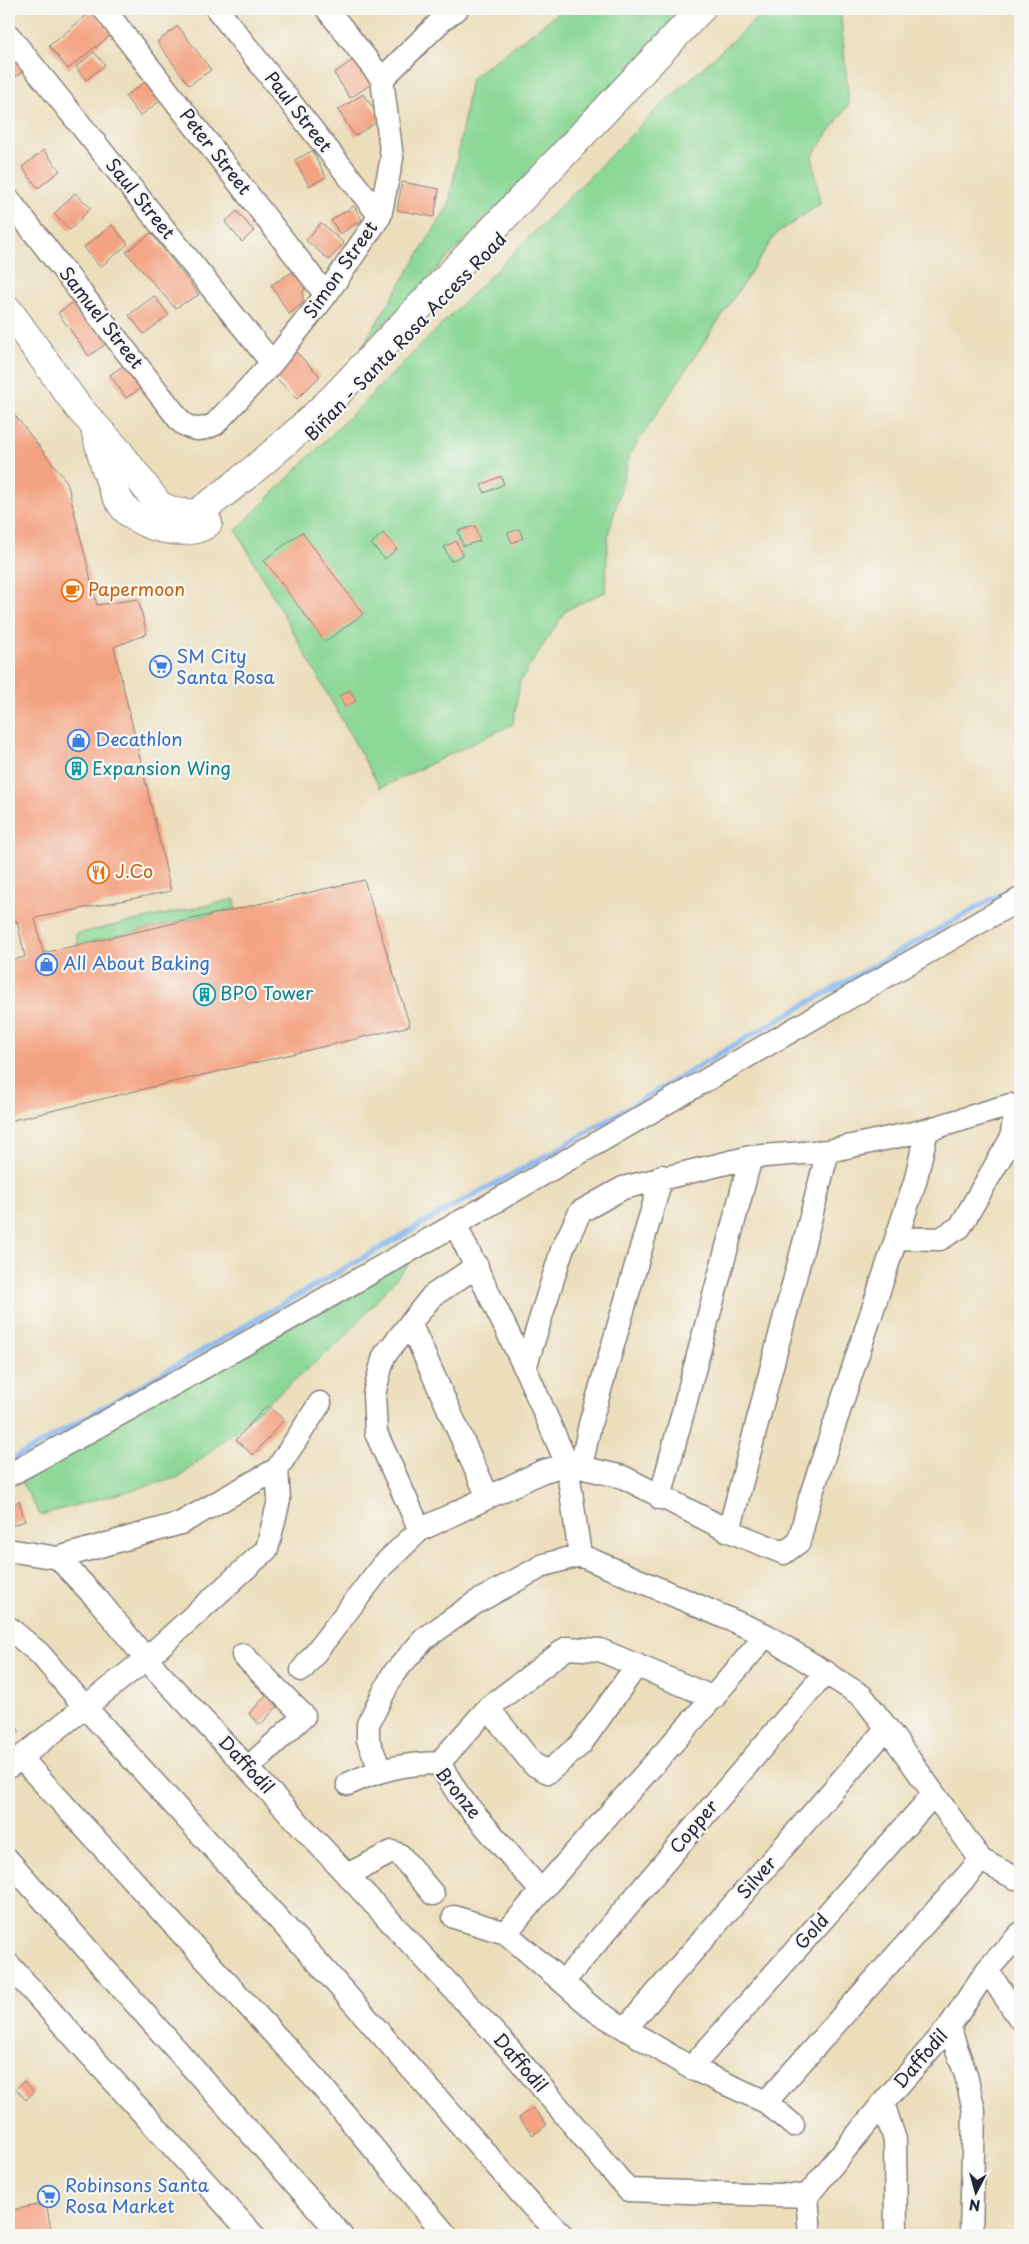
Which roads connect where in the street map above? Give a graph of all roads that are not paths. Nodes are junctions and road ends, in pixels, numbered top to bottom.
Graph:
1 (104, 9) edge
2 (217, 9) edge
3 (327, 9) edge
4 (701, 9) edge
5 (718, 9) edge
6 (444, 12) edge
7 (9, 36) edge
8 (382, 79) junction
9 (9, 200) edge
10 (380, 216) junction
11 (454, 279) junction
12 (326, 295) junction
13 (9, 312) edge
14 (272, 363) junction
15 (198, 430) joint
16 (1020, 898) edge
17 (927, 1130) junction
18 (828, 1151) junction
19 (751, 1157) junction
20 (662, 1176) junction
21 (455, 1224) junction
22 (897, 1238) junction
23 (476, 1266) junction
24 (410, 1323) junction
25 (525, 1368) junction
26 (320, 1403) dead end
27 (574, 1466) junction
28 (277, 1469) junction
29 (9, 1475) edge
30 (488, 1497) junction
31 (660, 1498) junction
32 (420, 1530) junction
33 (729, 1531) junction
34 (14, 1551) dead end
35 (580, 1555) junction
36 (58, 1558) junction
37 (9, 1628) edge
38 (766, 1635) junction
39 (243, 1655) dead end
40 (146, 1659) junction
41 (637, 1665) junction
42 (302, 1670) dead end
43 (826, 1672) junction
44 (714, 1698) junction
45 (85, 1707) junction
46 (488, 1708) junction
47 (887, 1728) junction
48 (15, 1762) edge
49 (439, 1763) junction
50 (249, 1767) junction
51 (380, 1770) junction
52 (348, 1784) dead end
53 (933, 1795) junction
54 (981, 1860) junction
55 (9, 1861) edge
56 (347, 1875) junction
57 (1015, 1878) dead end
58 (540, 1891) junction
59 (433, 1894) dead end
60 (454, 1917) dead end
61 (506, 1933) junction
62 (1020, 1934) edge
63 (9, 1965) edge
64 (987, 1970) junction
65 (562, 1982) junction
66 (1020, 2019) edge
67 (949, 2027) junction
68 (626, 2028) junction
69 (691, 2068) junction
70 (766, 2102) junction
71 (883, 2103) junction
72 (793, 2125) dead end
73 (807, 2196) junction
74 (253, 2235) edge
75 (341, 2235) edge
76 (446, 2235) edge
77 (562, 2235) edge
78 (810, 2235) edge
79 (896, 2235) edge
80 (971, 2235) edge

1 - 12 street, Peter Street
2 - 10 street, Paul Street
3 - 8 street
4 - 11 main road, Biñan - Santa Rosa Access Road
5 - 11 main road, Biñan - Santa Rosa Access Road
6 - 8 street
7 - 14 street, Saul Street
8 - 10 street, Simon Street
9 - 15 street, Samuel Street
10 - 12 street, Simon Street
11 - 13 main road, Biñan - Santa Rosa Access Road
12 - 14 street, Simon Street
14 - 15 street, Simon Street
16 - 21 street
17 - 18 street
17 - 22 street
17 - 22 street
18 - 19 street
18 - 33 street
19 - 20 street
19 - 31 street
20 - 25 street
20 - 27 street
21 - 23 street
21 - 29 street
22 - 33 street
23 - 24 street
23 - 25 street
24 - 30 street
24 - 32 street
25 - 27 street
26 - 28 street
27 - 30 street
27 - 31 street
27 - 35 street
28 - 36 street
28 - 40 street
30 - 32 street
31 - 33 street
32 - 42 street
34 - 36 street
35 - 38 street
35 - 51 street
36 - 40 street, Daffodil
37 - 45 street
38 - 43 street
38 - 44 street
39 - 50 street
40 - 45 street
40 - 50 street, Daffodil
41 - 44 street
41 - 46 street
41 - 46 street
43 - 47 street
43 - 65 street, Copper
44 - 58 street
45 - 48 street
45 - 77 street
46 - 49 street
47 - 53 street
47 - 68 street, Silver
48 - 76 street
49 - 51 street, Bronze
49 - 58 street, Bronze
50 - 56 street, Daffodil
51 - 52 street, Bronze
53 - 54 street
53 - 69 street, Gold
54 - 57 street
54 - 70 street
55 - 75 street
56 - 59 street
56 - 73 street, Daffodil
58 - 61 street
60 - 61 street
61 - 65 street
62 - 64 street, Daffodil
63 - 74 street
64 - 66 street
64 - 67 street, Daffodil
65 - 68 street
67 - 71 street, Daffodil
67 - 80 street
68 - 69 street
69 - 70 street
70 - 72 street
71 - 73 street, Daffodil
71 - 79 street
73 - 78 street

